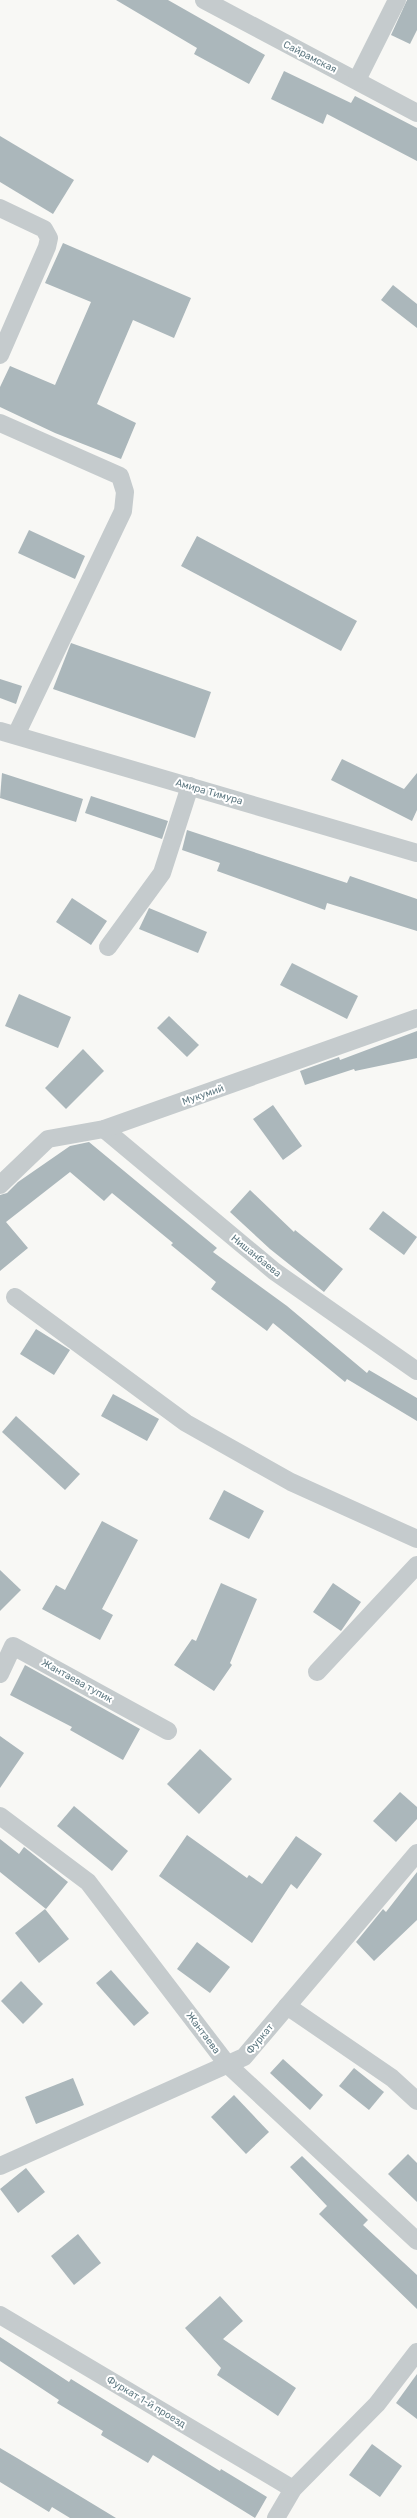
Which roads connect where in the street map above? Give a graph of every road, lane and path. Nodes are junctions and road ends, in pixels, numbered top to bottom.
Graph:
1 (204, 0) edge
2 (397, 0) edge
3 (357, 80) junction
4 (417, 114) edge
5 (0, 208) edge
6 (6, 327) edge
7 (0, 355) edge
8 (0, 423) edge
9 (8, 733) edge
10 (190, 786) junction
11 (417, 853) edge
12 (108, 947) dead end
13 (417, 1018) edge
14 (104, 1129) junction
15 (0, 1185) edge
16 (15, 1297) dead end
17 (417, 1371) edge
18 (417, 1539) edge
19 (417, 1565) edge
20 (317, 1672) dead end
21 (0, 1674) edge
22 (168, 1731) dead end
23 (0, 1816) edge
24 (417, 1853) edge
25 (288, 2006) junction
26 (227, 2064) junction
27 (417, 2101) edge
28 (0, 2166) edge
29 (417, 2241) edge
30 (0, 2315) edge
31 (417, 2352) edge
32 (293, 2489) junction
33 (276, 2518) edge

1 - 3 street, Сайрамская
2 - 3 street
3 - 4 street, Сайрамская
5 - 6 street
6 - 7 street
8 - 9 street
9 - 10 street, Амира Тимура
10 - 11 street, Амира Тимура
10 - 12 street
13 - 14 street, Мукумий
14 - 15 street, Мукумий
14 - 17 street, Нишанбаева
16 - 18 street
19 - 20 street
21 - 22 street, Жантаева тупик
23 - 26 street, Жантаева
24 - 25 street, Фуркат
25 - 26 street, Фуркат
25 - 27 street
26 - 28 street, Фуркат
26 - 29 street, Жантаева
30 - 32 street, Фуркат 1-й проезд
31 - 32 street
32 - 33 street

